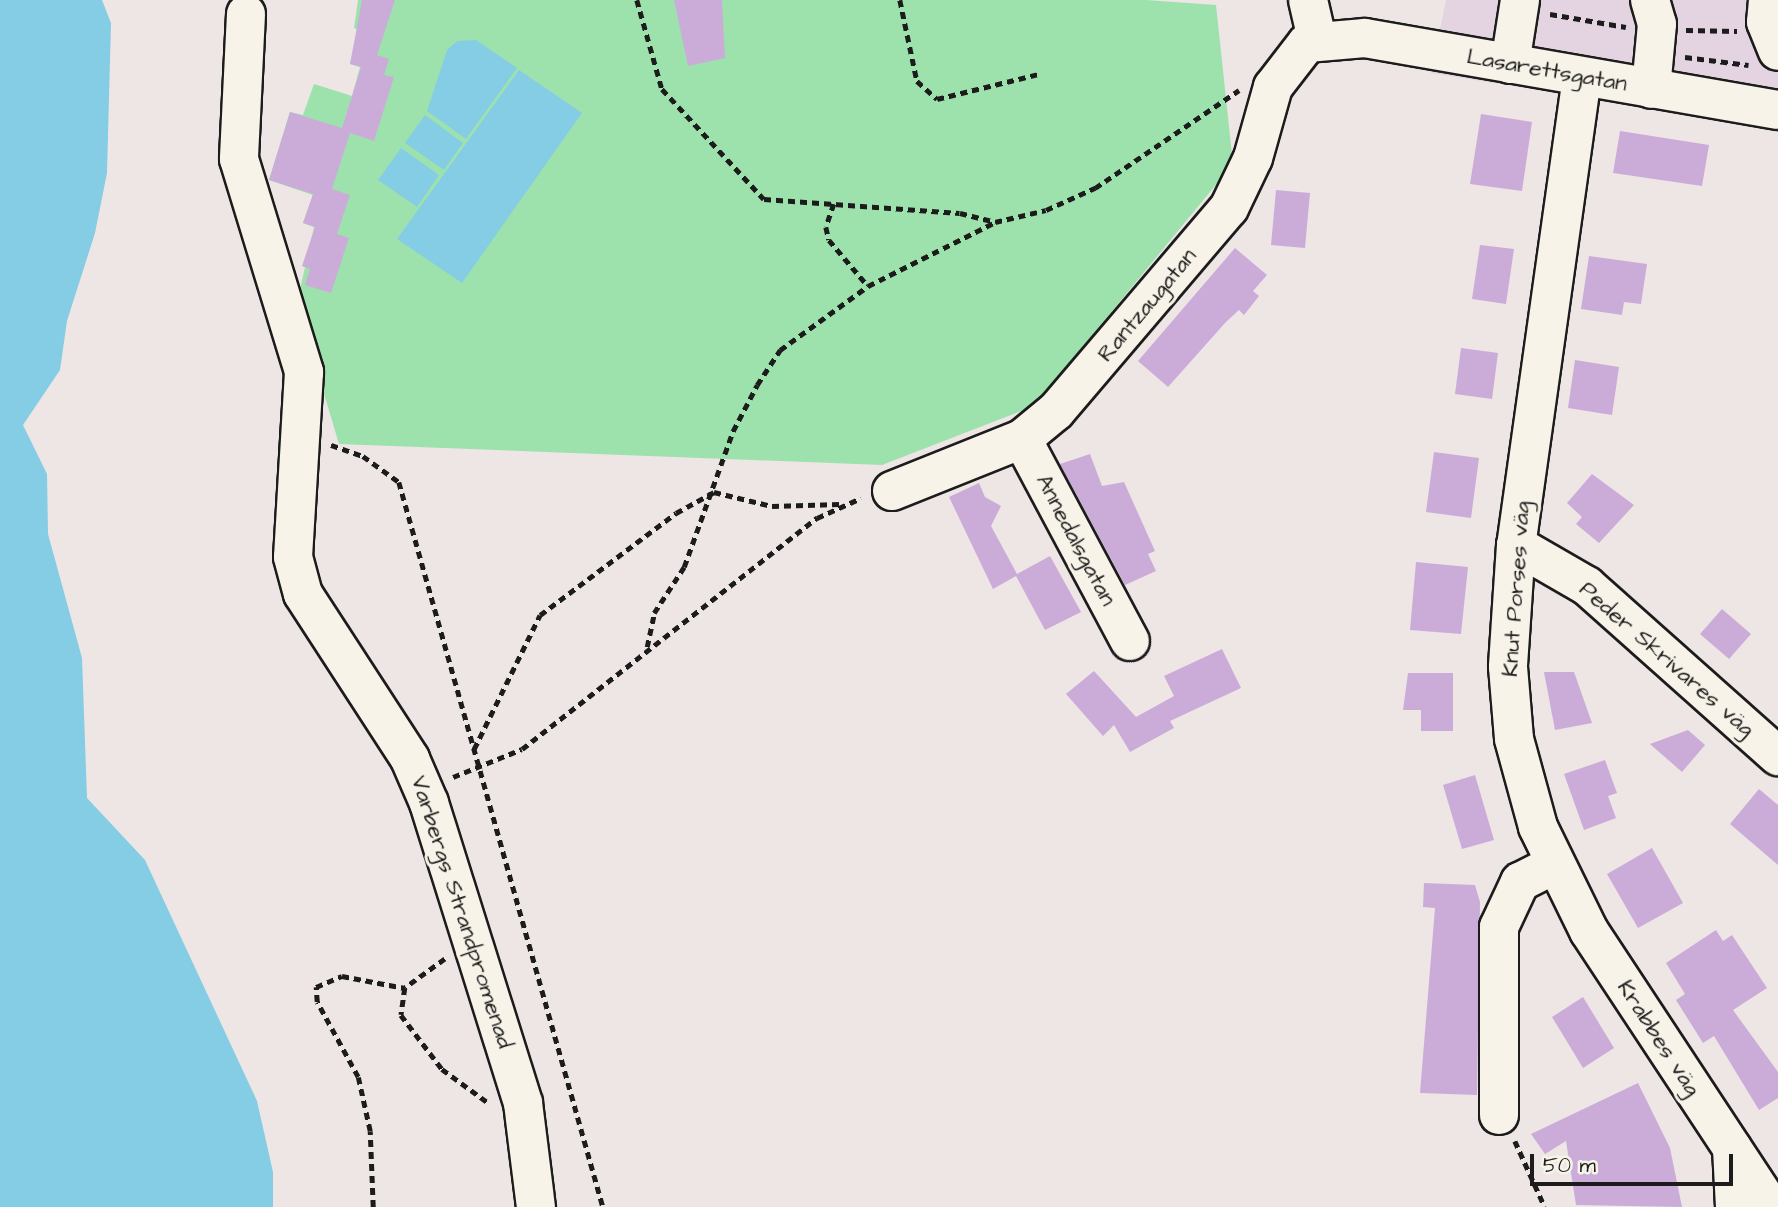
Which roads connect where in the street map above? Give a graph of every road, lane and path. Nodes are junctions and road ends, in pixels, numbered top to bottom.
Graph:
1 (637, 0) edge
2 (900, 0) edge
3 (1308, 0) edge
4 (1520, 0) edge
5 (1650, 0) edge
6 (1768, 0) edge
7 (249, 5) edge
8 (1317, 39) junction
9 (1778, 51) edge
10 (1492, 61) junction
11 (1285, 63) junction
12 (1040, 74) dead end
13 (1582, 77) junction
14 (1651, 89) junction
15 (1778, 110) edge
16 (834, 204) junction
17 (995, 222) junction
18 (868, 286) junction
19 (305, 396) junction
20 (1022, 439) junction
21 (892, 491) joint
22 (714, 492) junction
23 (841, 504) junction
24 (1516, 545) junction
25 (1130, 641) dead end
26 (647, 648) junction
27 (474, 750) junction
28 (1778, 755) edge
29 (481, 768) junction
30 (422, 786) junction
31 (1553, 865) junction
32 (473, 936) junction
33 (405, 988) junction
34 (1499, 1115) joint
35 (528, 1130) junction
36 (1732, 1149) junction
37 (373, 1207) edge
38 (536, 1207) edge
39 (603, 1207) edge
40 (1545, 1207) edge
41 (1735, 1207) edge
42 (1771, 1207) edge

1 - 16 path
2 - 12 path
3 - 8 street
4 - 10 street
5 - 14 street
6 - 9 street
7 - 19 street, Varbergs Strandpromenad
8 - 10 street, Lasarettsgatan
8 - 11 street
10 - 13 street, Lasarettsgatan
11 - 17 path
11 - 20 street, Rantzaugatan
13 - 14 street, Lasarettsgatan
13 - 24 street, Knut Porses väg
14 - 15 street, Lasarettsgatan
16 - 17 path
16 - 18 path
17 - 18 path
18 - 22 path
19 - 27 path
19 - 30 street, Varbergs Strandpromenad
20 - 21 street, Rantzaugatan
20 - 25 street, Annedalsgatan
21 - 23 path
22 - 23 path
22 - 26 path
22 - 27 path
23 - 26 path
24 - 28 street, Peder Skrivares väg
24 - 31 street, Knut Porses väg
26 - 29 path
27 - 29 path
29 - 30 path
29 - 39 path
30 - 32 street, Varbergs Strandpromenad
31 - 34 street
31 - 36 street, Krabbes väg
32 - 33 path
32 - 35 street, Varbergs Strandpromenad
33 - 35 path
33 - 37 path
34 - 40 path
35 - 38 street, Varbergs Strandpromenad
36 - 41 street
36 - 42 street, Krabbes väg

